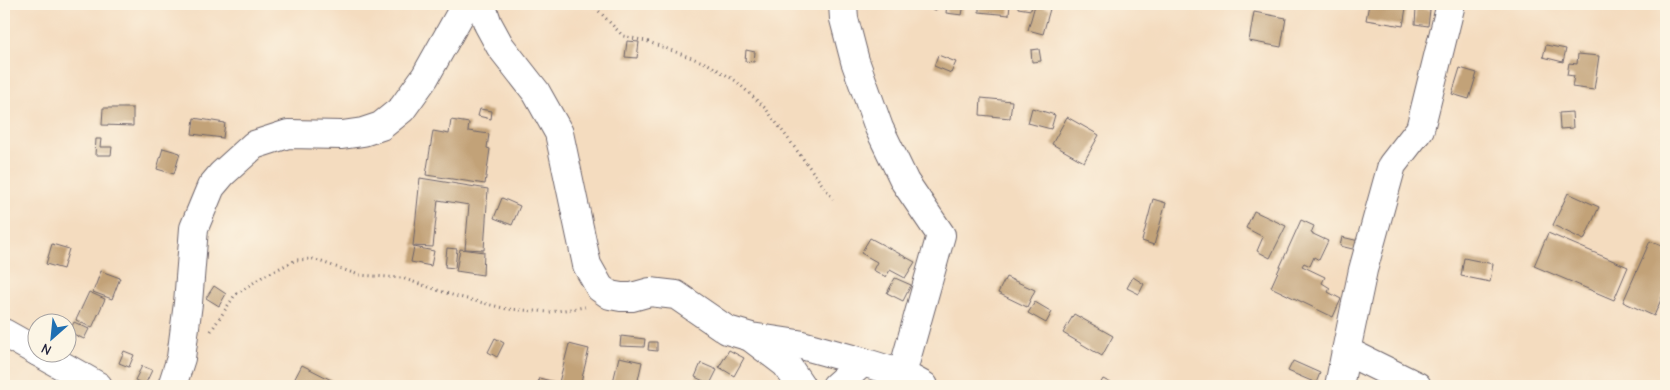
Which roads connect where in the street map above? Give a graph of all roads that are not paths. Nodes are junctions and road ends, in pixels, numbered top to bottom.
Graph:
1 (466, 4) edge
2 (481, 4) edge
3 (843, 4) edge
4 (1451, 4) edge
5 (4, 333) edge
6 (751, 337) junction
7 (28, 346) edge
8 (1346, 351) junction
9 (56, 362) edge
10 (862, 362) junction
11 (913, 380) edge
12 (98, 386) edge
13 (172, 386) edge
14 (801, 386) edge
15 (836, 386) edge
16 (1339, 386) edge
17 (1417, 386) edge

1 - 13 street
2 - 6 street
3 - 11 street
4 - 8 street
5 - 7 street
6 - 10 street
6 - 14 street
8 - 16 street
8 - 17 street
9 - 12 street
10 - 11 street
10 - 15 street

